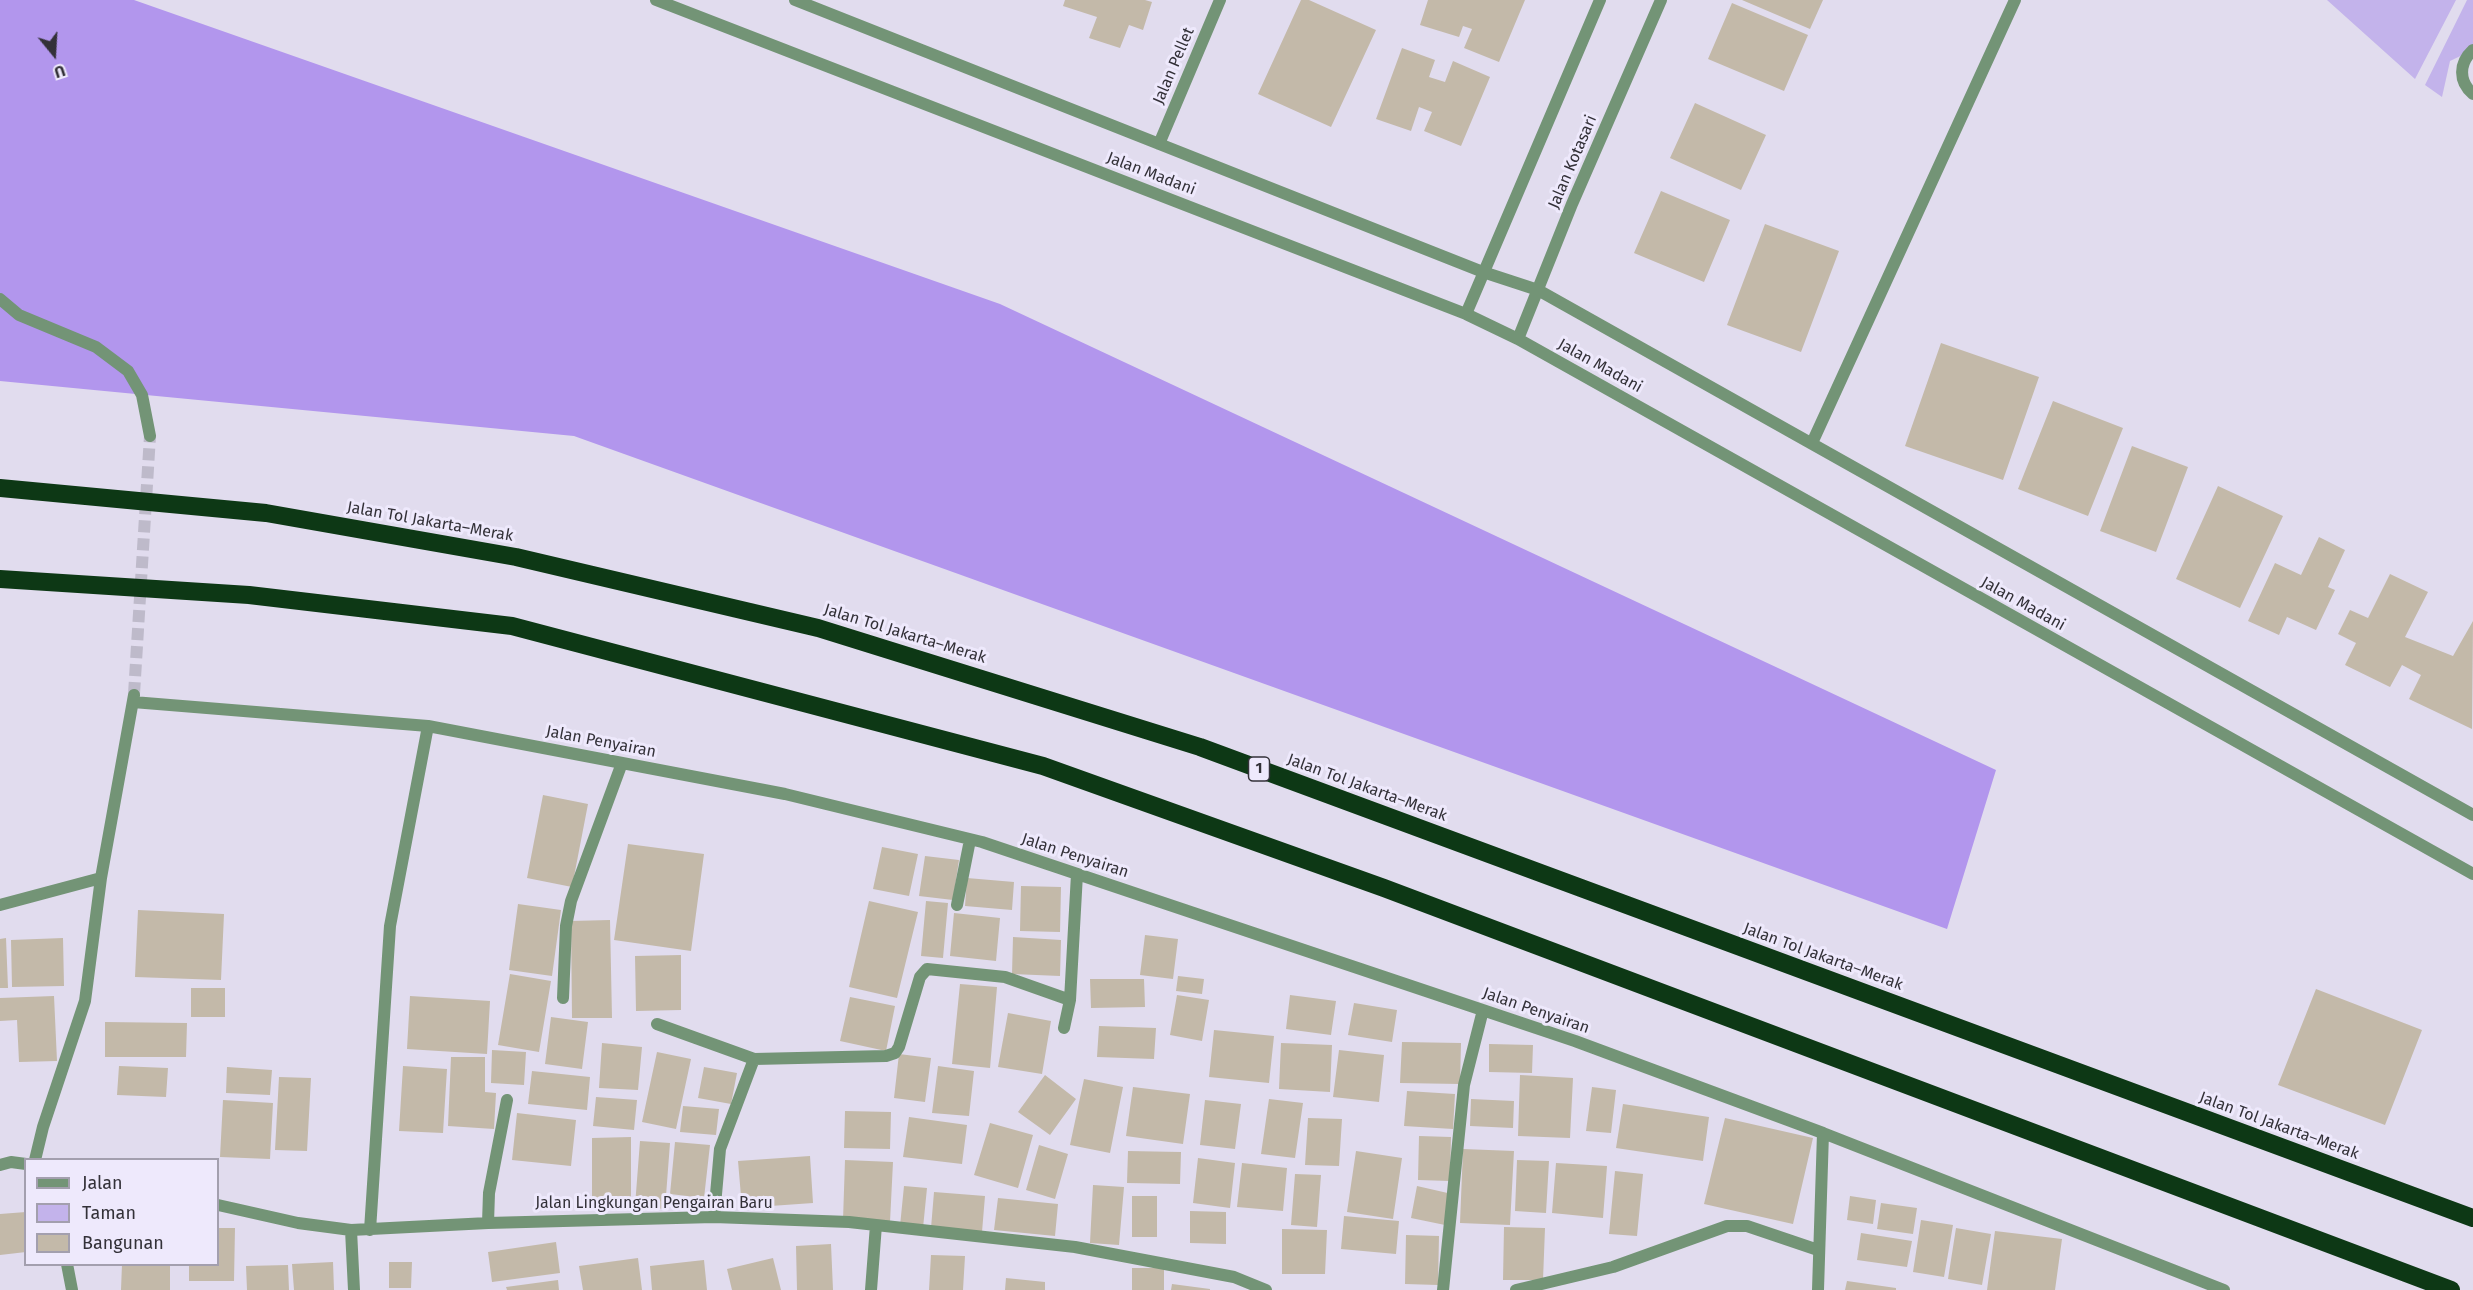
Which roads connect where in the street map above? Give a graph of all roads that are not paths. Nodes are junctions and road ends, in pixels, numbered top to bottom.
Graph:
1 (656, 0) edge
2 (795, 0) edge
3 (1220, 0) edge
4 (1600, 0) edge
5 (1661, 0) edge
6 (2015, 0) edge
7 (2473, 50) edge
8 (2473, 94) edge
9 (1158, 144) junction
10 (1483, 273) junction
11 (1538, 290) junction
12 (0, 299) edge
13 (1466, 314) junction
14 (1518, 339) junction
15 (150, 436) tunnel mouth
16 (1812, 443) junction
17 (0, 488) edge
18 (0, 579) edge
19 (428, 726) junction
20 (621, 764) junction
21 (2473, 815) edge
22 (970, 840) junction
23 (1077, 874) junction
24 (2473, 874) edge
25 (101, 878) junction
26 (0, 905) edge
27 (957, 905) dead end
28 (563, 998) dead end
29 (1070, 1000) junction
30 (1483, 1010) junction
31 (657, 1024) dead end
32 (1064, 1028) dead end
33 (754, 1059) junction
34 (507, 1100) dead end
35 (1823, 1133) junction
36 (35, 1158) edge
37 (24, 1164) edge
38 (0, 1165) edge
39 (219, 1205) edge
40 (714, 1217) junction
41 (2473, 1218) edge
42 (488, 1223) junction
43 (876, 1225) junction
44 (351, 1230) junction
45 (370, 1230) junction
46 (1818, 1250) junction
47 (67, 1266) edge
48 (1549, 1286) edge
49 (72, 1290) edge
50 (354, 1290) edge
51 (871, 1290) edge
52 (1266, 1290) edge
53 (1443, 1290) edge
54 (1516, 1290) edge
55 (1818, 1290) edge
56 (2224, 1290) edge
57 (2451, 1290) edge

1 - 13 street, Jalan Madani
2 - 9 street, Jalan Madani
3 - 9 street, Jalan Pellet
4 - 10 street
5 - 11 street, Jalan Kotasari
6 - 16 street
7 - 8 street
9 - 10 street, Jalan Madani
10 - 11 street, Jalan Madani
10 - 13 street
11 - 14 street, Jalan Kotasari
11 - 16 street, Jalan Madani
12 - 15 street
13 - 14 street, Jalan Madani
14 - 24 street, Jalan Madani
16 - 21 street, Jalan Madani
17 - 41 highway, Jalan Tol Jakarta–Merak / 1
18 - 57 highway
19 - 20 street, Jalan Penyairan
19 - 25 street, Jalan Penyairan
19 - 45 street
20 - 22 street, Jalan Penyairan
20 - 28 street
22 - 23 street, Jalan Penyairan
22 - 27 street
23 - 29 street
23 - 30 street, Jalan Penyairan
25 - 26 street
25 - 36 street
29 - 32 street
29 - 33 street
30 - 35 street, Jalan Penyairan
30 - 53 street
31 - 33 street
33 - 40 street
34 - 42 street
35 - 46 street
35 - 56 street, Jalan Penyairan
37 - 38 street
39 - 44 street, Jalan Lingkungan Pengairan Baru
40 - 42 street, Jalan Lingkungan Pengairan Baru
40 - 43 street, Jalan Lingkungan Pengairan Baru
42 - 45 street, Jalan Lingkungan Pengairan Baru
43 - 51 street
43 - 52 street, Jalan Lingkungan Pengairan Baru
44 - 45 street, Jalan Lingkungan Pengairan Baru
44 - 50 street
46 - 48 street
46 - 55 street
47 - 49 street
48 - 54 street

